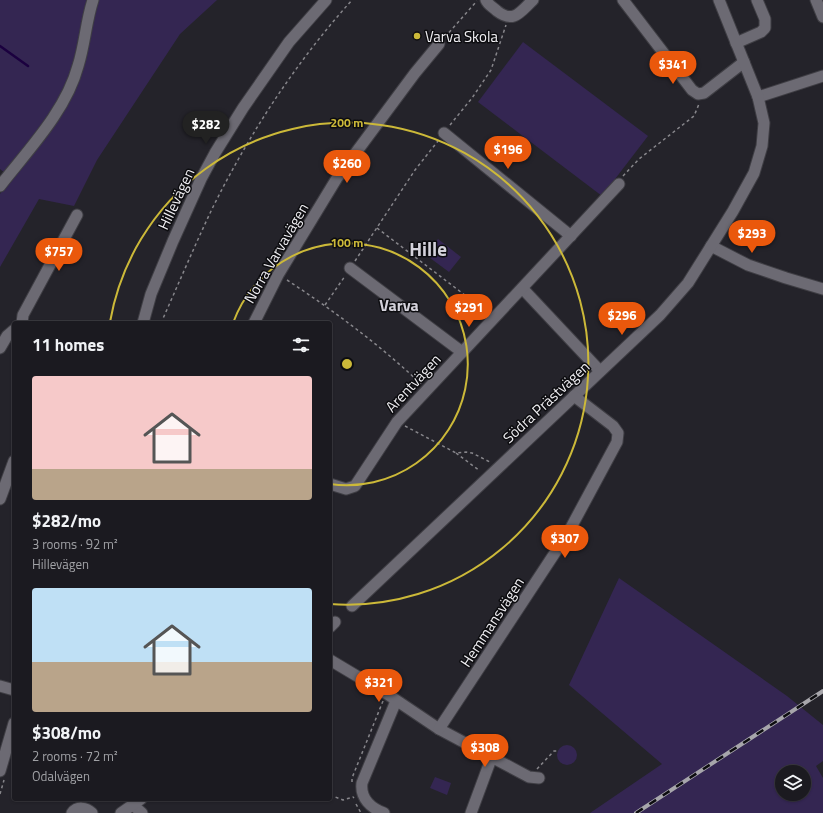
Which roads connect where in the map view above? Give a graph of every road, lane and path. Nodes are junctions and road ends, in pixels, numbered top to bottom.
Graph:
1 (93, 0) edge
2 (326, 0) edge
3 (352, 0) edge
4 (480, 0) edge
5 (486, 0) edge
6 (533, 0) edge
7 (623, 0) edge
8 (719, 0) edge
9 (758, 0) edge
10 (816, 0) edge
11 (823, 16) edge
12 (508, 17) junction
13 (736, 43) junction
14 (439, 44) joint
15 (744, 62) junction
16 (823, 76) edge
17 (699, 94) junction
18 (758, 97) junction
19 (444, 133) junction
20 (619, 184) joint
21 (0, 186) edge
22 (77, 215) dead end
23 (376, 228) junction
24 (571, 236) junction
25 (711, 246) junction
26 (350, 268) junction
27 (278, 275) junction
28 (823, 288) edge
29 (523, 289) junction
30 (325, 305) junction
31 (494, 318) junction
32 (22, 321) edge
33 (144, 321) edge
34 (162, 321) edge
35 (255, 321) edge
36 (12, 332) edge
37 (0, 348) edge
38 (462, 352) junction
39 (600, 371) junction
40 (427, 389) junction
41 (574, 396) junction
42 (396, 422) junction
43 (456, 453) junction
44 (12, 466) edge
45 (498, 468) junction
46 (488, 477) junction
47 (332, 485) edge
48 (0, 499) edge
49 (352, 606) dead end
50 (332, 661) edge
51 (0, 686) edge
52 (12, 689) edge
53 (391, 697) junction
54 (439, 729) junction
55 (12, 730) edge
56 (558, 751) dead end
57 (491, 758) junction
58 (0, 771) edge
59 (534, 778) joint
60 (353, 784) dead end
61 (353, 791) dead end
62 (332, 796) edge
63 (354, 798) junction
64 (137, 802) edge
65 (72, 813) edge
66 (92, 813) edge
67 (120, 813) edge
68 (142, 813) edge
69 (361, 813) edge
70 (384, 813) edge
71 (471, 813) edge

1 - 21 street
2 - 33 street, Hillevägen
3 - 34 path
4 - 14 path
5 - 12 street
6 - 12 street
7 - 17 street
8 - 13 street, Södra Prästvägen
9 - 13 street
10 - 11 street
12 - 19 path
13 - 15 street, Södra Prästvägen
14 - 27 street, Norra Varvavägen
15 - 17 street
15 - 18 street, Södra Prästvägen
16 - 18 street
17 - 20 path
18 - 25 street, Södra Prästvägen
19 - 23 path
19 - 24 street
20 - 24 street, Arentvägen
22 - 32 street
23 - 26 path
23 - 31 path
24 - 29 street, Arentvägen
25 - 28 street
25 - 39 street, Södra Prästvägen
26 - 30 path
26 - 38 street
27 - 30 path
27 - 35 street, Norra Varvavägen
29 - 31 street, Arentvägen
29 - 39 street
30 - 40 path
31 - 38 street, Arentvägen
36 - 37 street
38 - 40 street, Arentvägen
39 - 41 street, Södra Prästvägen
40 - 42 street, Arentvägen
41 - 45 street, Södra Prästvägen
41 - 54 street, Hemmansvägen
42 - 43 path
42 - 47 street, Arentvägen
43 - 45 path
43 - 46 path
44 - 48 street
45 - 46 street, Södra Prästvägen
46 - 49 street, Södra Prästvägen
50 - 53 street
51 - 52 street
53 - 54 street
53 - 60 path
53 - 70 street
54 - 57 street
55 - 58 street
56 - 59 path
57 - 59 street
57 - 71 street
61 - 63 path
62 - 63 path
63 - 69 path
64 - 67 street
64 - 68 street
65 - 66 street

